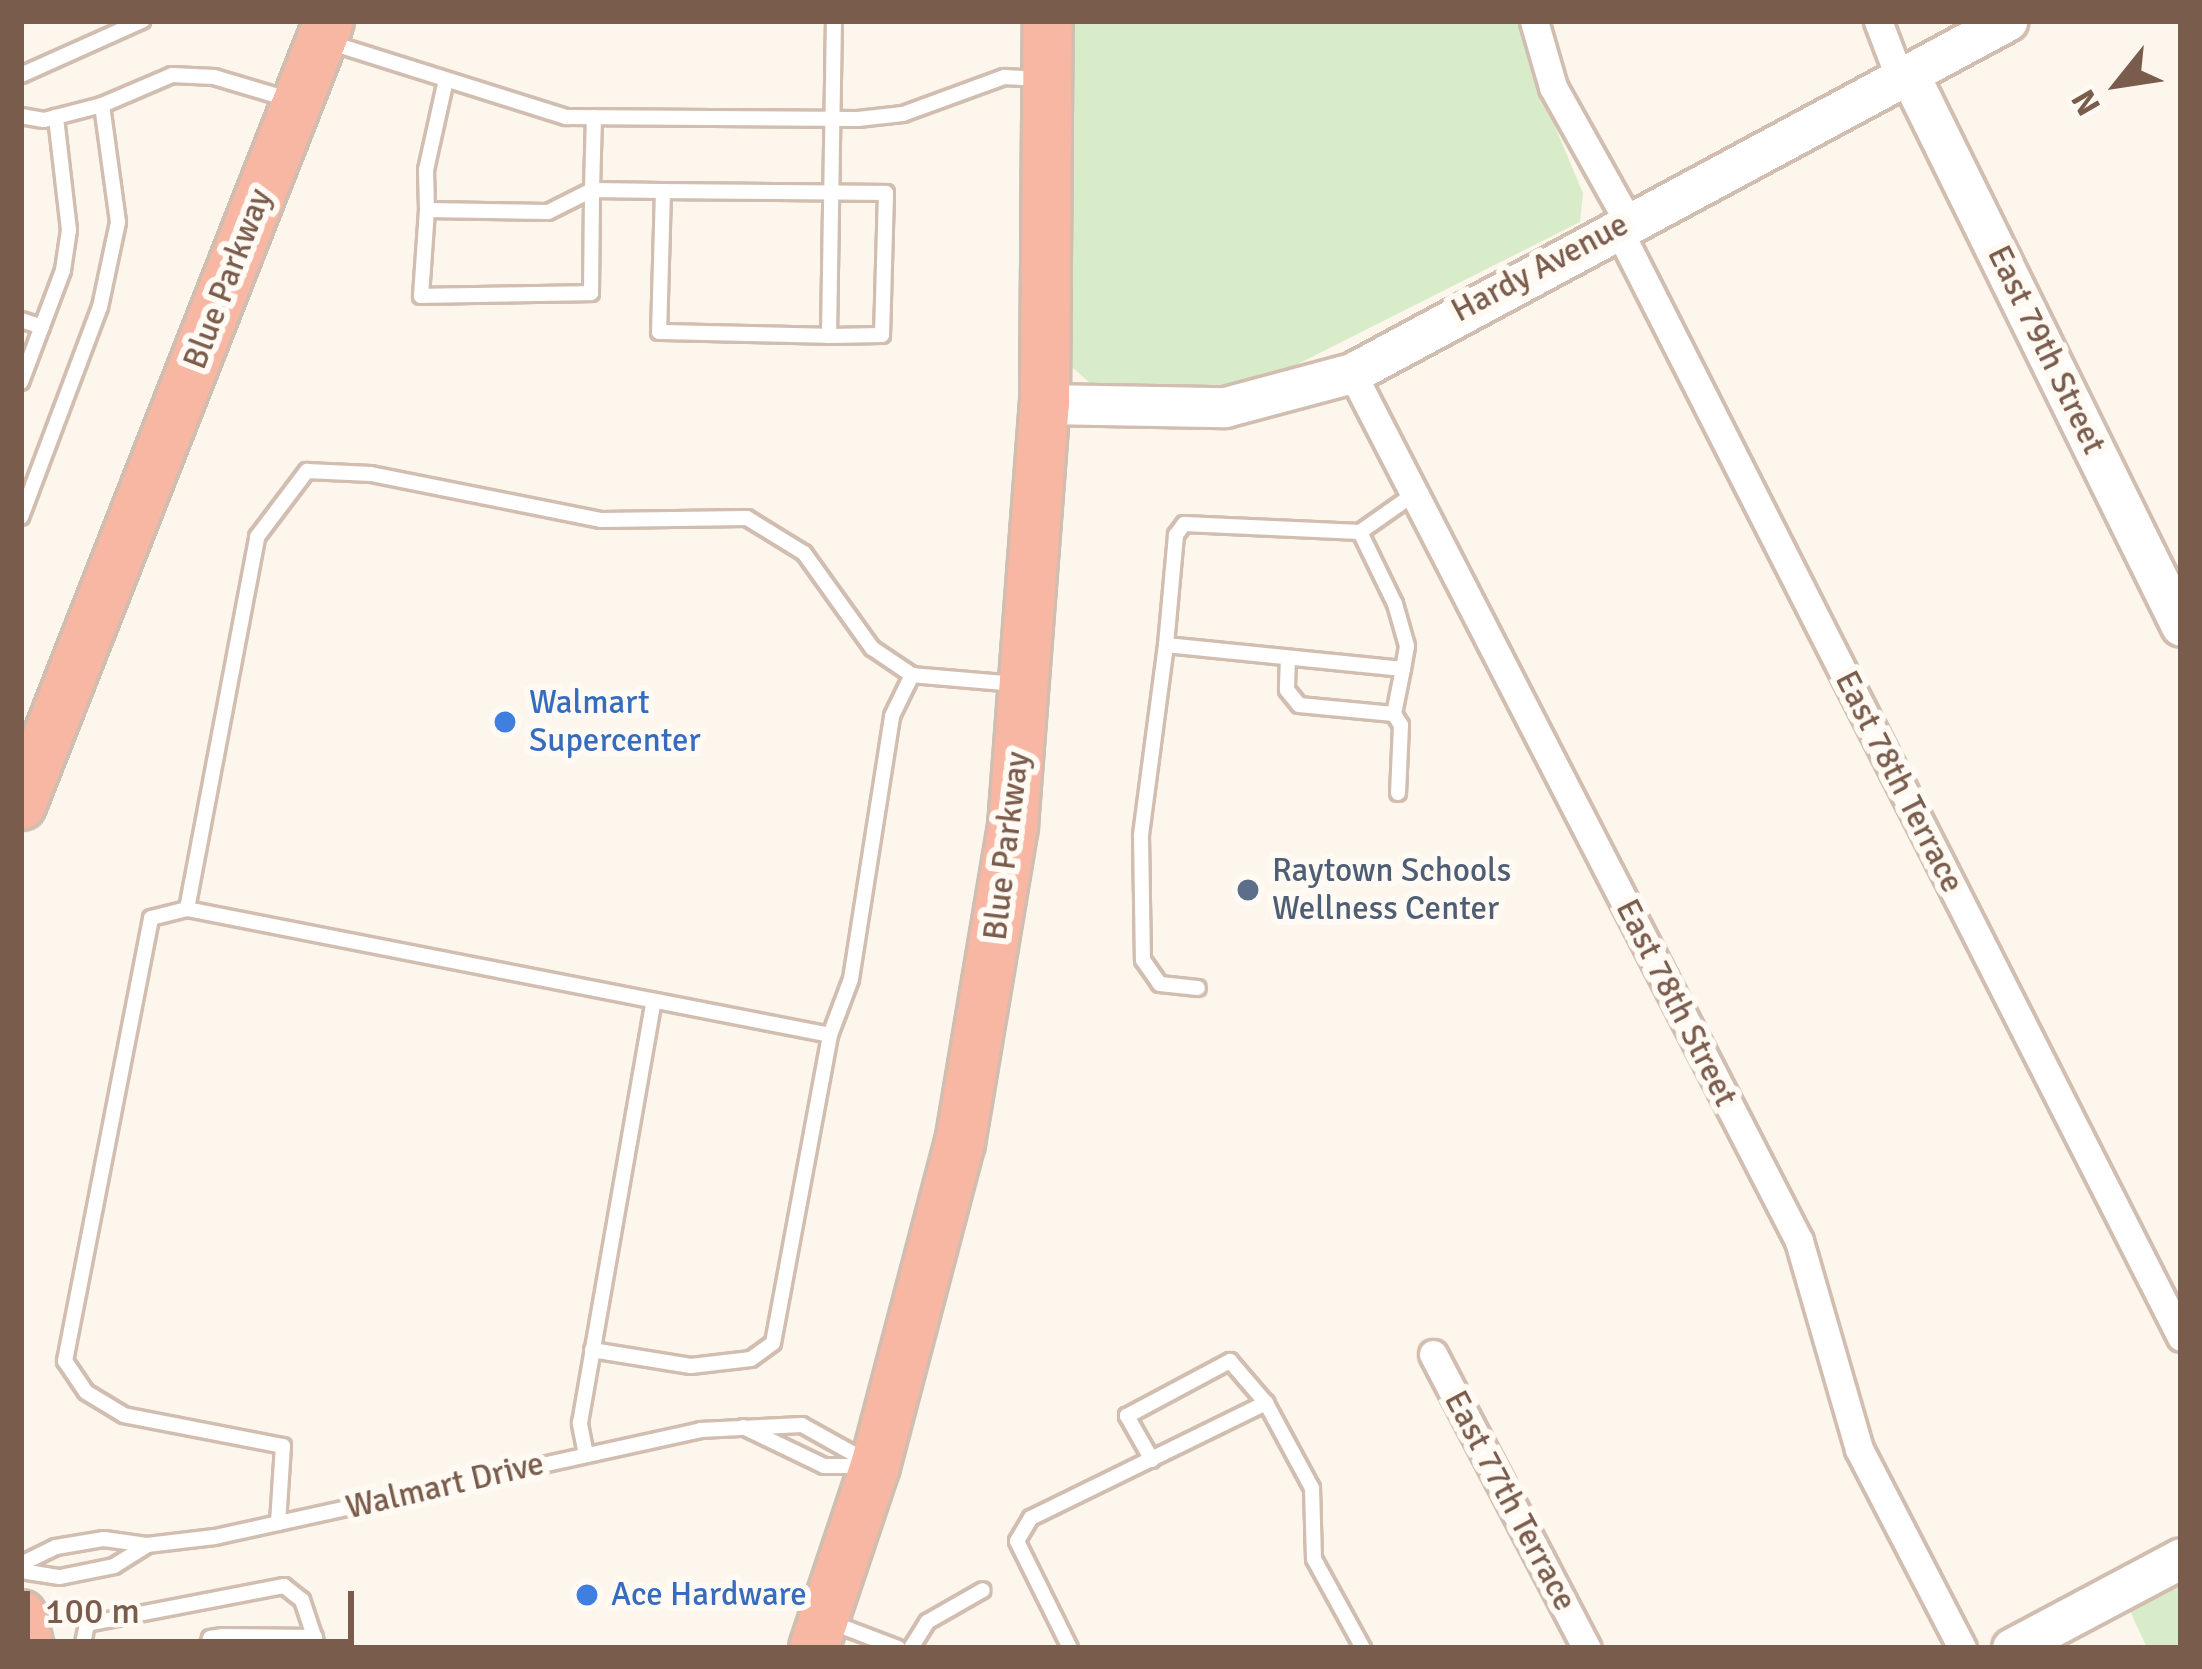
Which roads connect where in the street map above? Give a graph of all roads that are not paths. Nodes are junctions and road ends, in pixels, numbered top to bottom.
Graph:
1 (142, 21) edge
2 (834, 21) edge
3 (1048, 21) edge
4 (1534, 21) edge
5 (1878, 21) edge
6 (2007, 21) edge
7 (326, 30) edge
8 (21, 75) edge
9 (1905, 76) junction
10 (1048, 80) junction
11 (445, 84) junction
12 (298, 102) junction
13 (103, 105) junction
14 (21, 116) edge
15 (56, 117) junction
16 (594, 118) junction
17 (833, 118) junction
18 (592, 190) junction
19 (663, 191) junction
20 (832, 193) junction
21 (427, 210) junction
22 (1623, 224) junction
23 (21, 320) edge
24 (42, 327) junction
25 (829, 336) junction
26 (1352, 373) junction
27 (21, 382) edge
28 (1045, 404) junction
29 (27, 481) edge
30 (1414, 494) junction
31 (21, 517) edge
32 (1360, 532) junction
33 (2181, 626) edge
34 (1166, 645) junction
35 (1288, 658) junction
36 (1403, 669) junction
37 (912, 675) junction
38 (1026, 685) junction
39 (1394, 714) junction
40 (1398, 793) dead end
41 (23, 796) edge
42 (187, 909) junction
43 (1198, 988) dead end
44 (652, 1003) junction
45 (830, 1035) junction
46 (2181, 1336) edge
47 (592, 1350) junction
48 (1433, 1354) dead end
49 (1267, 1403) junction
50 (743, 1427) junction
51 (586, 1454) junction
52 (1152, 1460) junction
53 (875, 1466) junction
54 (278, 1523) junction
55 (147, 1545) junction
56 (2181, 1558) edge
57 (21, 1568) edge
58 (982, 1590) dead end
59 (21, 1615) edge
60 (819, 1634) edge
61 (317, 1642) edge
62 (28, 1648) edge
63 (82, 1648) edge
64 (207, 1648) edge
65 (898, 1648) edge
66 (911, 1648) edge
67 (1070, 1648) edge
68 (1363, 1648) edge
69 (1587, 1648) edge
70 (1962, 1648) edge
71 (2012, 1648) edge

1 - 8 lane
2 - 17 lane
3 - 10 highway, Blue Parkway
4 - 22 street, East 78th Terrace
5 - 9 street, East 79th Street
6 - 9 street, Hardy Avenue
7 - 11 lane
7 - 12 highway, Blue Parkway
9 - 22 street, Hardy Avenue
9 - 33 street, East 79th Street
10 - 17 lane
10 - 28 highway, Blue Parkway
11 - 16 lane
11 - 21 lane
12 - 13 lane
12 - 41 highway, Blue Parkway
13 - 15 lane
13 - 29 lane
14 - 15 lane
15 - 24 lane
16 - 17 lane
16 - 18 lane
17 - 20 lane
18 - 19 lane
18 - 21 lane
18 - 21 lane
19 - 20 lane
19 - 25 lane
20 - 25 lane
20 - 25 lane
22 - 26 street, Hardy Avenue
22 - 46 street, East 78th Terrace
23 - 24 lane
24 - 27 lane
26 - 28 street, Hardy Avenue
26 - 30 street, East 78th Street
28 - 38 highway, Blue Parkway
29 - 31 lane
30 - 32 lane
30 - 70 street, East 78th Street
32 - 34 lane
32 - 36 lane
34 - 35 lane
34 - 43 lane
35 - 36 lane
35 - 39 lane
36 - 39 lane
37 - 38 lane
37 - 42 lane
37 - 45 lane
38 - 53 highway, Blue Parkway
39 - 40 lane
42 - 44 lane
42 - 54 lane
44 - 45 lane
44 - 47 lane
45 - 47 lane
47 - 51 lane
48 - 69 street, East 77th Terrace
49 - 52 lane
49 - 52 lane
49 - 68 lane
50 - 51 lane, Walmart Drive
50 - 53 lane
50 - 53 lane, Walmart Drive
51 - 54 lane, Walmart Drive
52 - 67 lane
53 - 60 highway, Blue Parkway
54 - 55 lane, Walmart Drive
55 - 57 lane, Walmart Drive
55 - 57 lane, Walmart Drive
56 - 71 street
58 - 66 lane
59 - 62 highway
60 - 65 lane
61 - 63 lane
61 - 64 lane

